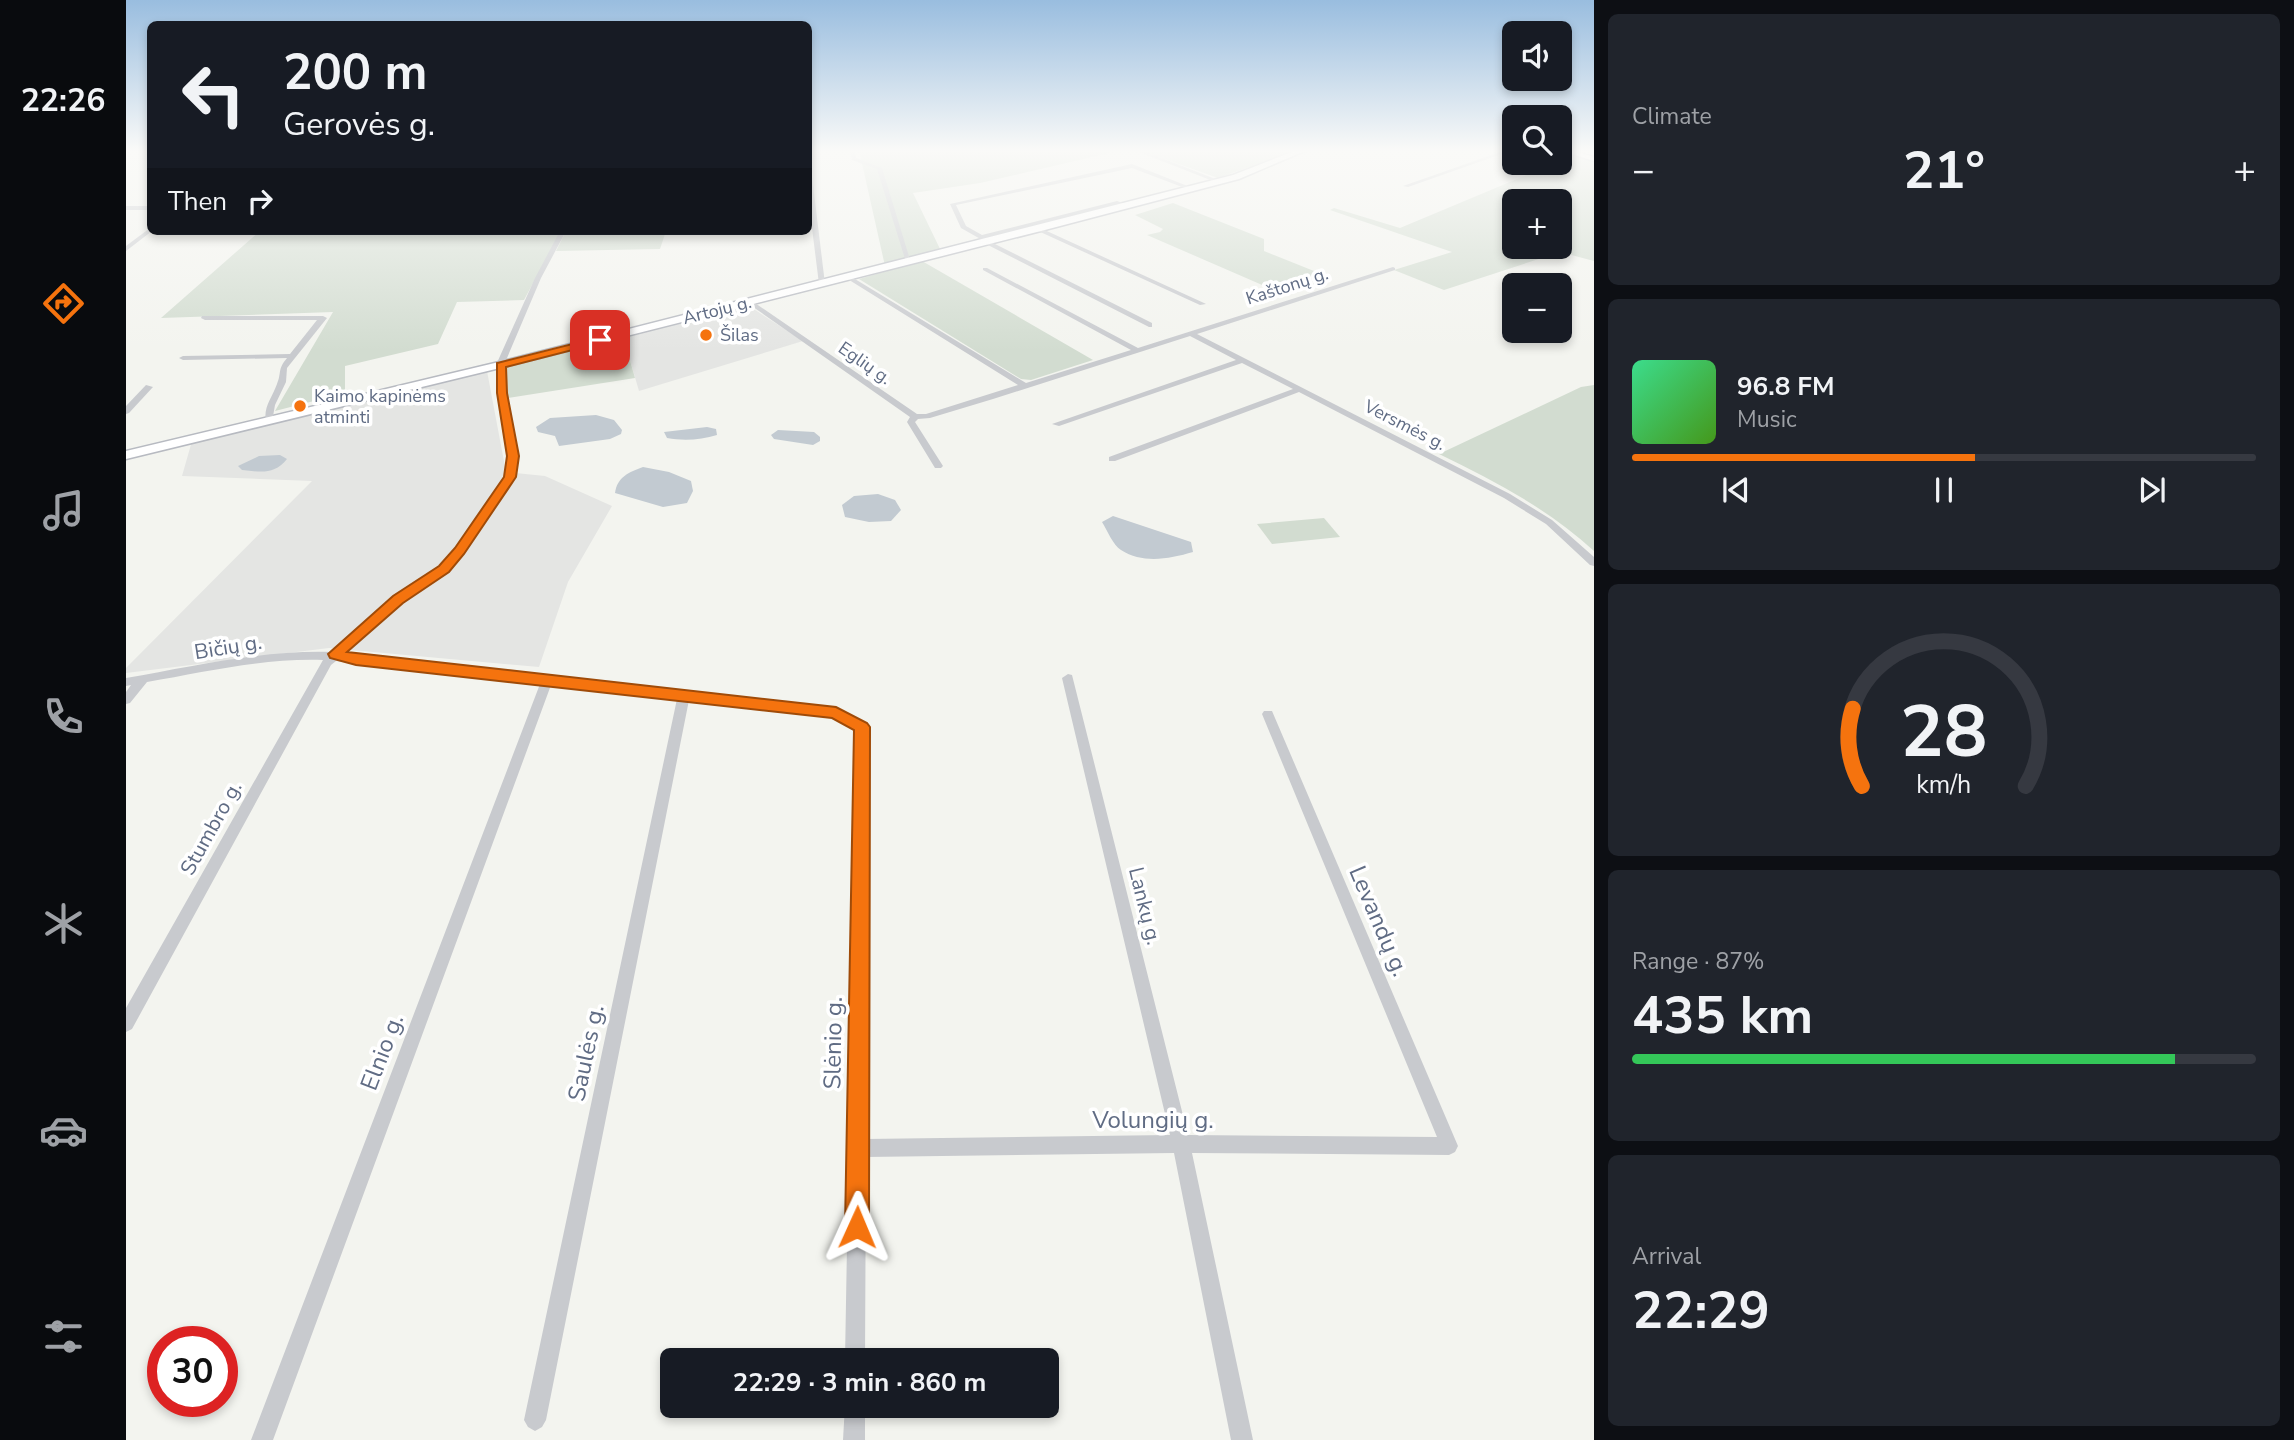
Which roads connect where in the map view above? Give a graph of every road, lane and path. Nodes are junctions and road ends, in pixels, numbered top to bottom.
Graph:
1 (814, 217) edge
2 (895, 217) edge
3 (959, 217) edge
4 (1067, 217) edge
5 (1083, 217) edge
6 (1038, 229) junction
7 (147, 232) edge
8 (561, 235) edge
9 (986, 240) junction
10 (126, 249) edge
11 (909, 262) junction
12 (985, 269) dead end
13 (1393, 269) dead end
14 (848, 277) junction
15 (822, 284) junction
16 (750, 302) junction
17 (1202, 304) dead end
18 (205, 318) dead end
19 (1149, 324) dead end
20 (1190, 333) junction
21 (1137, 350) junction
22 (293, 356) junction
23 (183, 358) dead end
24 (1242, 360) junction
25 (500, 365) junction
26 (1025, 386) junction
27 (149, 387) dead end
28 (1300, 389) junction
29 (126, 411) edge
30 (915, 416) junction
31 (269, 420) junction
32 (1056, 424) dead end
33 (126, 455) edge
34 (1112, 459) dead end
35 (938, 466) dead end
36 (1594, 563) edge
37 (335, 654) junction
38 (1068, 678) dead end
39 (143, 679) junction
40 (547, 681) junction
41 (126, 682) edge
42 (684, 695) junction
43 (126, 700) edge
44 (1268, 713) dead end
45 (862, 727) joint
46 (126, 1024) edge
47 (1181, 1144) junction
48 (1448, 1146) joint
49 (858, 1148) junction
50 (855, 1348) edge
51 (855, 1418) edge
52 (536, 1420) dead end
53 (262, 1440) edge
54 (854, 1440) edge
55 (1242, 1440) edge

1 - 15 street
2 - 11 street
3 - 9 street
4 - 9 street
5 - 6 main road, Artojų g.
6 - 9 main road, Artojų g.
6 - 17 street
7 - 10 street
8 - 25 street
9 - 11 main road, Artojų g.
9 - 19 street
11 - 14 main road, Artojų g.
12 - 21 street
13 - 20 street, Kaštonų g.
14 - 15 main road, Artojų g.
14 - 26 street
15 - 16 main road, Artojų g.
16 - 25 main road, Artojų g.
16 - 30 street, Eglių g.
18 - 22 street
20 - 21 street, Kaštonų g.
20 - 24 street, Versmės g.
21 - 26 street, Kaštonų g.
22 - 23 street
22 - 31 street
24 - 28 street, Versmės g.
24 - 32 street
25 - 31 main road, Artojų g.
25 - 37 street, Stumbro g.
26 - 30 street, Kaštonų g.
27 - 29 street
28 - 34 street
28 - 36 street, Versmės g.
30 - 35 street
31 - 33 main road, Artojų g.
37 - 39 street, Bičių g.
37 - 40 street, Bičių g.
37 - 46 street, Stumbro g.
38 - 47 street, Lankų g.
39 - 41 street, Bičių g.
39 - 43 street
40 - 42 street, Bičių g.
40 - 53 street, Elnio g.
42 - 45 street, Bičių g.
42 - 52 street, Saulės g.
44 - 48 street, Levandų g.
45 - 49 street, Slėnio g.
47 - 48 street, Volungių g.
47 - 49 street, Volungių g.
47 - 55 street, Lankų g.
49 - 50 street, Slėnio g.
51 - 54 street

